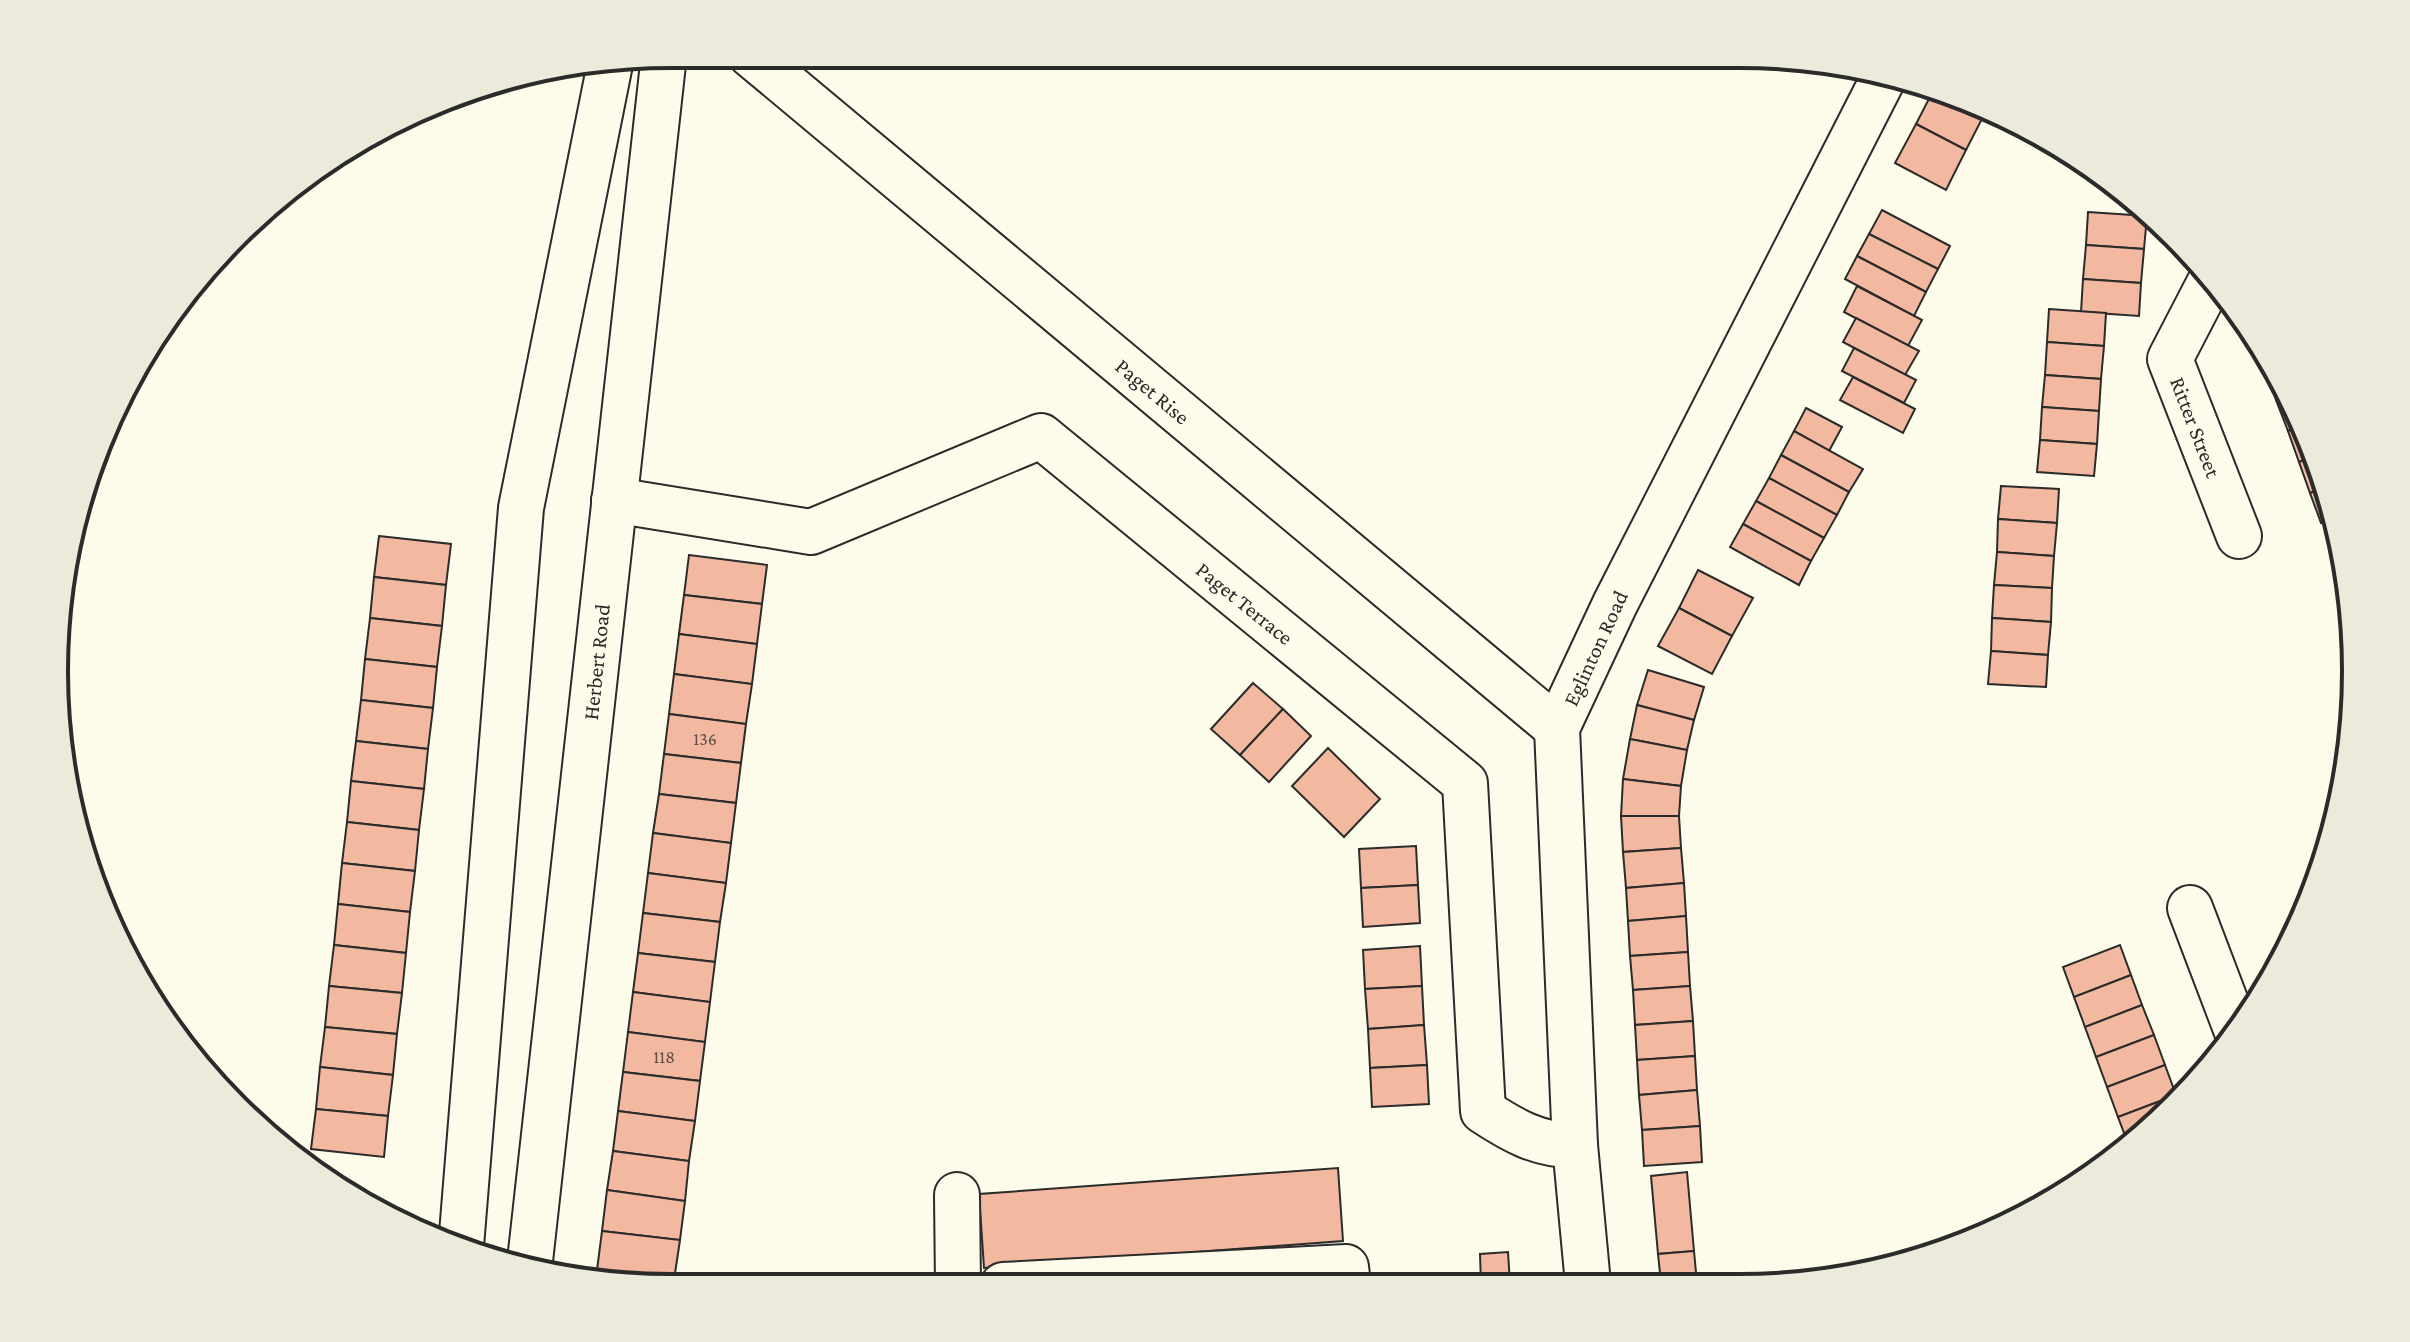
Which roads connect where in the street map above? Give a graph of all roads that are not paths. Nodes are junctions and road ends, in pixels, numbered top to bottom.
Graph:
1 (663, 68) edge
2 (767, 68) edge
3 (609, 71) edge
4 (1880, 85) edge
5 (2206, 290) edge
6 (614, 500) junction
7 (2239, 536) dead end
8 (1557, 728) junction
9 (2190, 908) dead end
10 (2232, 1018) edge
11 (1575, 1145) junction
12 (957, 1195) dead end
13 (462, 1236) edge
14 (530, 1257) edge
15 (958, 1274) edge
16 (1213, 1274) edge
17 (1347, 1274) edge
18 (1587, 1274) edge

1 - 6 street, Herbert Road
2 - 8 street, Paget Rise
3 - 13 street
4 - 8 street, Eglinton Road
5 - 7 street, Ritter Street
6 - 11 street, Paget Terrace
6 - 14 street, Herbert Road
8 - 11 street, Eglinton Road
9 - 10 street
11 - 18 street, Eglinton Road
12 - 15 street
16 - 17 street

